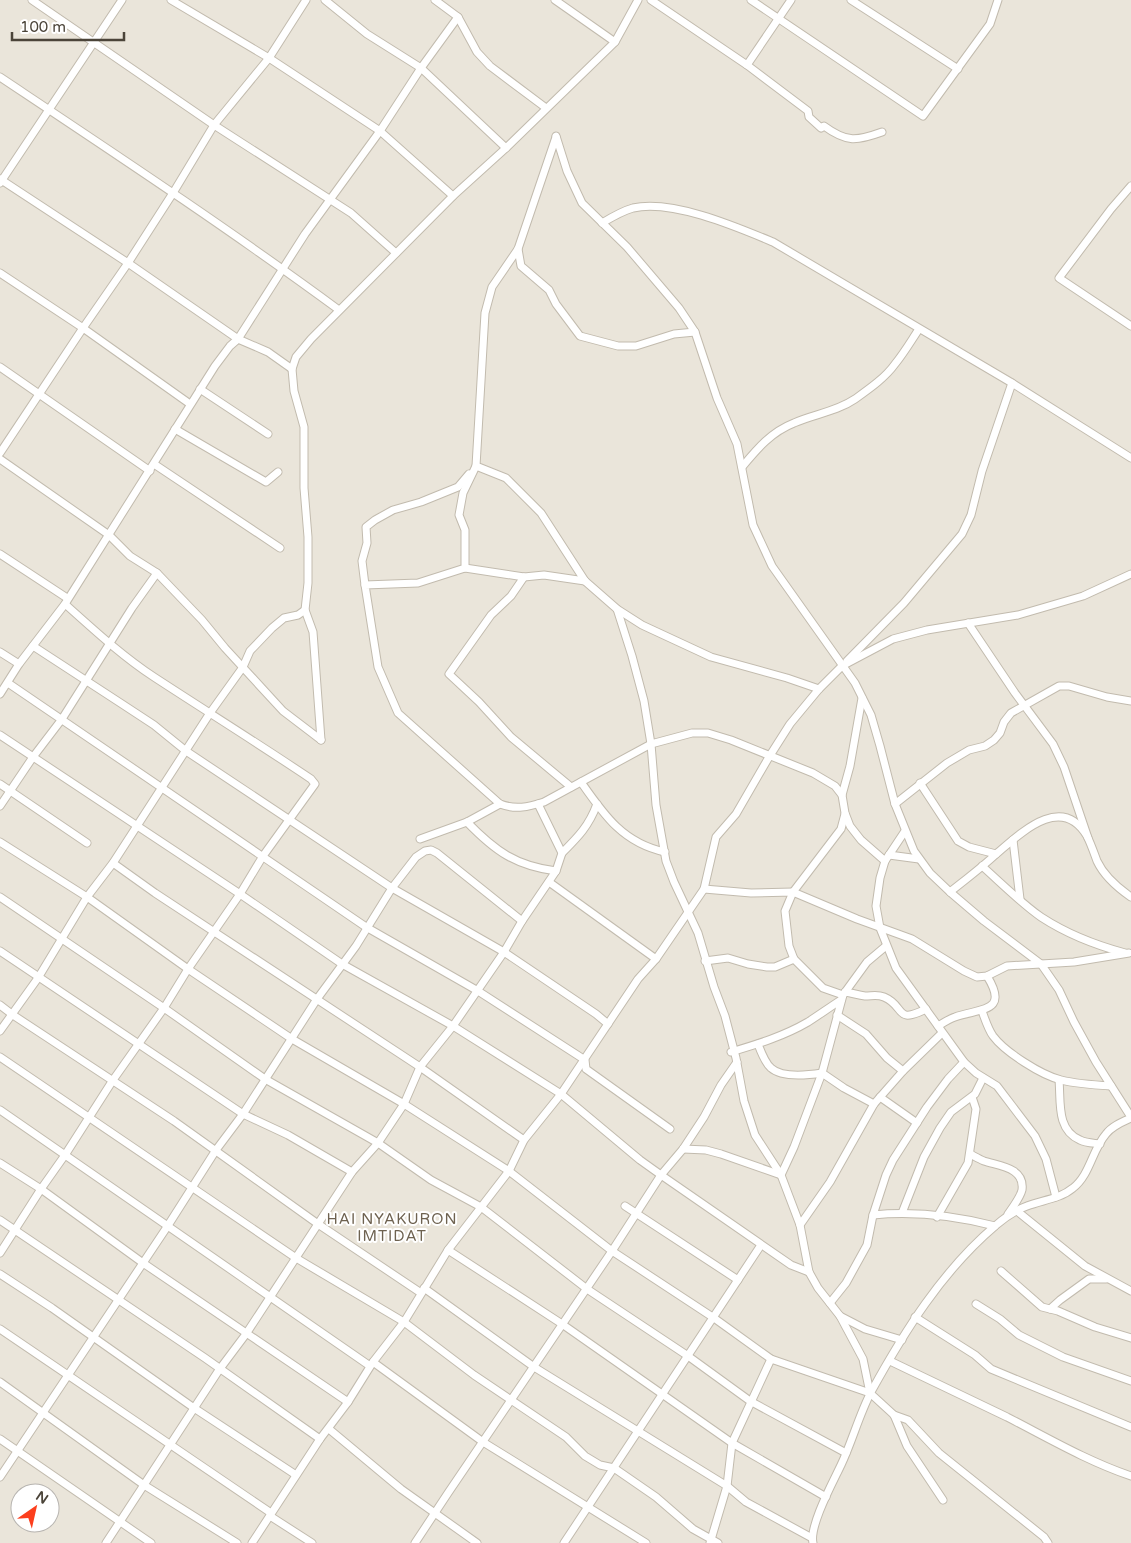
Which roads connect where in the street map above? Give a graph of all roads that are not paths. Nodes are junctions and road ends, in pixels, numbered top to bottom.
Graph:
1 (32, 0) edge
2 (122, 0) edge
3 (171, 0) edge
4 (306, 0) edge
5 (325, 0) edge
6 (435, 0) edge
7 (555, 0) edge
8 (638, 0) edge
9 (651, 0) edge
10 (751, 0) edge
11 (791, 0) edge
12 (852, 0) edge
13 (998, 0) edge
14 (458, 18) junction
15 (779, 19) junction
16 (615, 42) junction
17 (94, 43) junction
18 (269, 58) junction
19 (746, 65) junction
20 (421, 68) junction
21 (958, 69) junction
22 (0, 77) edge
23 (546, 108) junction
24 (49, 110) junction
25 (214, 125) junction
26 (380, 131) junction
27 (882, 132) dead end
28 (506, 148) junction
29 (1, 181) edge
30 (1131, 186) edge
31 (173, 193) junction
32 (453, 196) junction
33 (329, 200) junction
34 (602, 223) junction
35 (518, 249) junction
36 (396, 253) junction
37 (128, 263) junction
38 (283, 269) junction
39 (0, 273) edge
40 (339, 310) junction
41 (1131, 326) edge
42 (83, 328) junction
43 (919, 329) junction
44 (695, 332) junction
45 (238, 339) junction
46 (0, 367) edge
47 (292, 369) junction
48 (1012, 383) junction
49 (200, 389) junction
50 (40, 394) junction
51 (190, 404) junction
52 (175, 429) junction
53 (268, 434) dead end
54 (0, 453) edge
55 (1131, 458) edge
56 (0, 459) edge
57 (476, 466) junction
58 (152, 467) junction
59 (742, 467) junction
60 (278, 472) dead end
61 (109, 535) junction
62 (280, 548) dead end
63 (0, 554) edge
64 (465, 568) junction
65 (157, 572) junction
66 (1131, 574) edge
67 (524, 577) junction
68 (585, 581) junction
69 (364, 585) junction
70 (66, 601) junction
71 (617, 609) junction
72 (305, 610) junction
73 (968, 623) junction
74 (110, 643) junction
75 (33, 646) junction
76 (0, 652) edge
77 (19, 664) junction
78 (842, 666) junction
79 (243, 667) junction
80 (86, 680) junction
81 (8, 682) junction
82 (819, 688) junction
83 (0, 694) edge
84 (862, 698) junction
85 (1131, 701) edge
86 (1025, 705) junction
87 (210, 713) junction
88 (62, 720) junction
89 (0, 735) edge
90 (651, 744) junction
91 (186, 751) junction
92 (33, 757) junction
93 (769, 757) junction
94 (581, 782) junction
95 (0, 784) edge
96 (920, 784) junction
97 (163, 787) junction
98 (572, 787) junction
99 (10, 790) junction
100 (842, 795) junction
101 (500, 804) junction
102 (538, 804) junction
103 (597, 804) junction
104 (894, 804) junction
105 (0, 806) edge
106 (845, 814) junction
107 (290, 819) junction
108 (467, 822) junction
109 (137, 826) junction
110 (905, 831) junction
111 (1088, 838) junction
112 (420, 839) dead end
113 (1013, 840) junction
114 (0, 842) edge
115 (87, 843) dead end
116 (665, 852) junction
117 (562, 853) junction
118 (996, 854) junction
119 (263, 856) junction
120 (887, 858) junction
121 (919, 859) junction
122 (113, 863) junction
123 (982, 866) junction
124 (556, 871) junction
125 (549, 882) junction
126 (392, 888) junction
127 (704, 889) junction
128 (793, 892) junction
129 (950, 892) junction
130 (240, 894) junction
131 (0, 897) edge
132 (87, 897) junction
133 (1131, 897) edge
134 (1020, 899) junction
135 (688, 913) junction
136 (522, 920) junction
137 (366, 927) junction
138 (880, 928) junction
139 (215, 931) junction
140 (62, 938) junction
141 (886, 946) junction
142 (0, 951) edge
143 (504, 952) junction
144 (1130, 953) edge
145 (656, 959) junction
146 (794, 960) junction
147 (705, 961) junction
148 (342, 964) junction
149 (1041, 964) junction
150 (188, 969) junction
151 (987, 976) junction
152 (38, 978) junction
153 (478, 991) junction
154 (843, 996) junction
155 (317, 999) junction
156 (0, 1005) edge
157 (164, 1008) junction
158 (926, 1009) junction
159 (982, 1011) junction
160 (13, 1015) junction
161 (837, 1015) junction
162 (608, 1024) junction
163 (453, 1026) junction
164 (938, 1026) junction
165 (0, 1031) edge
166 (942, 1033) junction
167 (292, 1038) junction
168 (138, 1044) junction
169 (758, 1044) junction
170 (730, 1053) dead end
171 (0, 1057) edge
172 (585, 1060) junction
173 (737, 1062) junction
174 (964, 1062) junction
175 (420, 1067) junction
176 (903, 1072) junction
177 (822, 1073) junction
178 (982, 1078) junction
179 (265, 1079) junction
180 (113, 1080) junction
181 (1059, 1080) junction
182 (1111, 1086) junction
183 (561, 1094) junction
184 (880, 1097) junction
185 (972, 1097) junction
186 (404, 1104) junction
187 (874, 1104) junction
188 (0, 1110) edge
189 (243, 1114) junction
190 (89, 1117) junction
191 (1131, 1117) edge
192 (917, 1123) junction
193 (670, 1129) dead end
194 (524, 1140) junction
195 (378, 1143) junction
196 (1100, 1144) junction
197 (683, 1149) junction
198 (216, 1150) junction
199 (970, 1154) junction
200 (65, 1156) junction
201 (0, 1163) edge
202 (509, 1171) junction
203 (352, 1172) junction
204 (661, 1175) junction
205 (780, 1175) junction
206 (191, 1186) junction
207 (41, 1189) junction
208 (1056, 1197) junction
209 (626, 1206) dead end
210 (481, 1207) junction
211 (1016, 1211) junction
212 (635, 1214) junction
213 (902, 1214) junction
214 (873, 1215) junction
215 (937, 1217) junction
216 (1006, 1218) junction
217 (0, 1220) edge
218 (318, 1224) junction
219 (800, 1225) junction
220 (995, 1226) junction
221 (167, 1227) junction
222 (15, 1229) junction
223 (761, 1245) junction
224 (448, 1250) junction
225 (612, 1251) junction
226 (0, 1253) edge
227 (296, 1258) junction
228 (143, 1263) junction
229 (1001, 1271) dead end
230 (809, 1272) junction
231 (0, 1274) edge
232 (1106, 1279) junction
233 (738, 1280) junction
234 (587, 1289) junction
235 (423, 1290) junction
236 (1131, 1291) edge
237 (269, 1298) junction
238 (118, 1300) junction
239 (830, 1303) junction
240 (976, 1304) dead end
241 (1050, 1309) junction
242 (840, 1316) junction
243 (915, 1317) junction
244 (714, 1318) junction
245 (404, 1322) junction
246 (562, 1324) junction
247 (0, 1329) edge
248 (246, 1334) junction
249 (94, 1337) junction
250 (1131, 1338) edge
251 (902, 1340) junction
252 (688, 1356) junction
253 (771, 1360) junction
254 (890, 1361) junction
255 (372, 1364) junction
256 (534, 1367) junction
257 (219, 1370) junction
258 (68, 1375) junction
259 (1131, 1381) edge
260 (0, 1382) edge
261 (870, 1393) junction
262 (663, 1394) junction
263 (511, 1400) junction
264 (750, 1401) junction
265 (348, 1402) junction
266 (194, 1408) junction
267 (43, 1412) junction
268 (894, 1415) junction
269 (1131, 1427) edge
270 (329, 1428) junction
271 (638, 1432) junction
272 (0, 1439) edge
273 (320, 1439) junction
274 (483, 1442) junction
275 (732, 1443) junction
276 (172, 1444) junction
277 (17, 1451) junction
278 (846, 1452) junction
279 (614, 1468) junction
280 (296, 1475) junction
281 (0, 1476) edge
282 (1131, 1476) edge
283 (144, 1485) junction
284 (727, 1486) junction
285 (826, 1497) junction
286 (943, 1500) dead end
287 (588, 1507) junction
288 (435, 1513) junction
289 (270, 1514) junction
290 (121, 1522) junction
291 (812, 1541) edge
292 (713, 1542) edge
293 (106, 1543) edge
294 (151, 1543) edge
295 (237, 1543) edge
296 (252, 1543) edge
297 (312, 1543) edge
298 (415, 1543) edge
299 (477, 1543) edge
300 (564, 1543) edge
301 (646, 1543) edge
302 (1048, 1543) edge

1 - 17 street
2 - 17 street
3 - 18 street
4 - 18 street
5 - 20 street
6 - 14 street
7 - 16 street
8 - 16 street
9 - 19 street
10 - 15 street
11 - 15 street
12 - 21 street
13 - 21 street
14 - 20 street
14 - 23 street
15 - 19 street
15 - 21 street
16 - 23 street
17 - 24 street
17 - 25 street
18 - 25 street
18 - 26 street
19 - 27 street
20 - 26 street
20 - 28 street
22 - 24 street
23 - 28 street
24 - 29 street
24 - 31 street
25 - 31 street
25 - 33 street
26 - 32 street
26 - 33 street
28 - 32 street
29 - 37 street
30 - 41 street
31 - 37 street
31 - 38 street
32 - 36 street
33 - 36 street
33 - 38 street
34 - 35 street
34 - 43 street
34 - 44 street
35 - 44 street
35 - 57 street
36 - 40 street
37 - 42 street
37 - 45 street
38 - 40 street
38 - 45 street
39 - 42 street
40 - 47 street
42 - 50 street
42 - 51 street
43 - 48 street
43 - 59 street
44 - 59 street
45 - 47 street
45 - 49 street
46 - 50 street
47 - 72 street
48 - 55 street
48 - 78 street
49 - 51 street
49 - 53 street
50 - 54 street
50 - 58 street
51 - 52 street
52 - 58 street
52 - 60 street
56 - 61 street
57 - 64 street
57 - 68 street
57 - 69 street
58 - 61 street
58 - 62 street
59 - 78 street
61 - 65 street
61 - 70 street
63 - 70 street
64 - 67 street
64 - 69 street
65 - 74 street
65 - 79 street
66 - 73 street
67 - 68 street
67 - 98 street
68 - 71 street
69 - 101 street
70 - 74 street
70 - 75 street
71 - 82 street
71 - 90 street
72 - 79 street
72 - 79 street
73 - 78 street
73 - 86 street
74 - 80 street
74 - 87 street
75 - 77 street
75 - 80 street
76 - 77 street
77 - 81 street
78 - 82 street
78 - 84 street
79 - 87 street
80 - 88 street
80 - 91 street
81 - 83 street
81 - 88 street
82 - 93 street
84 - 100 street
84 - 104 street
85 - 86 street
86 - 96 street
86 - 111 street
87 - 91 street
87 - 107 street
88 - 92 street
88 - 97 street
89 - 92 street
90 - 93 street
90 - 94 street
90 - 116 street
91 - 97 street
91 - 107 street
92 - 99 street
92 - 109 street
93 - 100 street
93 - 127 street
94 - 98 street
94 - 103 street
95 - 99 street
96 - 104 street
96 - 118 street
97 - 109 street
97 - 119 street
98 - 102 street
99 - 105 street
99 - 115 street
100 - 106 street
101 - 102 street
101 - 108 street
102 - 117 street
103 - 116 street
103 - 117 street
104 - 110 street
106 - 120 street
106 - 128 street
107 - 119 street
107 - 126 street
108 - 112 street
108 - 124 street
109 - 122 street
109 - 130 street
110 - 120 street
110 - 121 street
111 - 113 street
111 - 133 street
113 - 118 street
113 - 134 street
114 - 132 street
116 - 135 street
117 - 124 street
118 - 123 street
119 - 130 street
119 - 137 street
120 - 121 street
120 - 138 street
121 - 129 street
122 - 132 street
122 - 139 street
123 - 129 street
123 - 134 street
124 - 125 street
125 - 136 street
125 - 145 street
126 - 136 street
126 - 137 street
126 - 143 street
127 - 128 street
127 - 135 street
128 - 138 street
128 - 146 street
129 - 149 street
130 - 139 street
130 - 148 street
131 - 140 street
132 - 140 street
132 - 150 street
134 - 144 street
135 - 145 street
135 - 147 street
136 - 143 street
137 - 148 street
137 - 153 street
138 - 141 street
138 - 151 street
139 - 150 street
139 - 155 street
140 - 152 street
140 - 157 street
141 - 154 street
141 - 158 street
142 - 152 street
143 - 153 street
143 - 162 street
144 - 149 street
145 - 162 street
146 - 147 street
146 - 154 street
147 - 173 street
148 - 155 street
148 - 163 street
149 - 151 street
149 - 182 street
150 - 157 street
150 - 167 street
151 - 159 street
152 - 160 street
152 - 168 street
153 - 163 street
153 - 172 street
154 - 158 street
154 - 161 street
154 - 169 street
155 - 167 street
155 - 175 street
156 - 160 street
157 - 168 street
157 - 179 street
158 - 164 street
159 - 164 street
159 - 181 street
160 - 165 street
160 - 180 street
161 - 176 street
161 - 177 street
162 - 172 street
163 - 175 street
163 - 183 street
164 - 166 street
166 - 174 street
166 - 176 street
167 - 179 street
167 - 186 street
168 - 180 street
168 - 189 street
169 - 170 street
169 - 177 street
171 - 190 street
172 - 183 street
172 - 193 street
173 - 197 street
173 - 205 street
174 - 178 street
174 - 192 street
175 - 186 street
175 - 194 street
176 - 184 street
177 - 187 street
177 - 205 street
178 - 185 street
178 - 208 street
179 - 189 street
179 - 195 street
180 - 190 street
180 - 198 street
181 - 182 street
181 - 196 street
182 - 191 street
183 - 194 street
183 - 204 street
184 - 187 street
184 - 192 street
185 - 199 street
185 - 213 street
186 - 195 street
186 - 202 street
187 - 219 street
188 - 200 street
189 - 198 street
189 - 203 street
190 - 200 street
190 - 206 street
191 - 196 street
192 - 214 street
194 - 202 street
195 - 203 street
195 - 210 street
196 - 208 street
197 - 204 street
197 - 205 street
198 - 206 street
198 - 218 street
199 - 215 street
199 - 216 street
200 - 207 street
200 - 221 street
201 - 207 street
202 - 210 street
202 - 225 street
203 - 218 street
204 - 212 street
204 - 223 street
205 - 219 street
206 - 221 street
206 - 227 street
207 - 222 street
207 - 228 street
208 - 211 street
209 - 212 street
210 - 224 street
210 - 234 street
211 - 216 street
211 - 232 street
212 - 225 street
212 - 233 street
213 - 214 street
213 - 215 street
214 - 239 street
215 - 220 street
216 - 220 street
217 - 222 street
218 - 227 street
218 - 235 street
219 - 230 street
220 - 243 street
221 - 228 street
221 - 237 street
222 - 226 street
222 - 238 street
223 - 230 street
223 - 233 street
224 - 235 street
224 - 246 street
225 - 234 street
225 - 244 street
227 - 237 street
227 - 245 street
228 - 238 street
228 - 248 street
229 - 241 street
230 - 239 street
231 - 249 street
232 - 236 street
232 - 241 street
233 - 244 street
234 - 246 street
234 - 252 street
235 - 245 street
235 - 256 street
237 - 248 street
237 - 255 street
238 - 249 street
238 - 257 street
239 - 242 street
240 - 259 street
241 - 250 street
242 - 251 street
242 - 261 street
243 - 251 street
243 - 269 street
244 - 252 street
244 - 253 street
245 - 255 street
245 - 263 street
246 - 256 street
246 - 262 street
247 - 258 street
248 - 257 street
248 - 265 street
249 - 258 street
249 - 266 street
251 - 254 street
252 - 262 street
252 - 264 street
253 - 261 street
253 - 264 street
254 - 261 street
254 - 282 street
255 - 265 street
255 - 274 street
256 - 263 street
256 - 271 street
257 - 266 street
257 - 273 street
258 - 267 street
258 - 276 street
260 - 267 street
261 - 268 street
261 - 278 street
262 - 271 street
262 - 275 street
263 - 274 street
263 - 279 street
264 - 275 street
264 - 278 street
265 - 270 street
266 - 276 street
266 - 280 street
267 - 277 street
267 - 283 street
268 - 286 street
268 - 302 street
270 - 273 street
270 - 288 street
271 - 279 street
271 - 284 street
272 - 277 street
273 - 280 street
274 - 287 street
274 - 288 street
275 - 284 street
275 - 285 street
276 - 283 street
276 - 289 street
277 - 281 street
277 - 290 street
278 - 285 street
279 - 287 street
279 - 292 street
280 - 289 street
283 - 290 street
283 - 295 street
284 - 291 street
284 - 292 street
285 - 291 street
287 - 300 street
287 - 301 street
288 - 298 street
288 - 299 street
289 - 296 street
289 - 297 street
290 - 293 street
290 - 294 street

